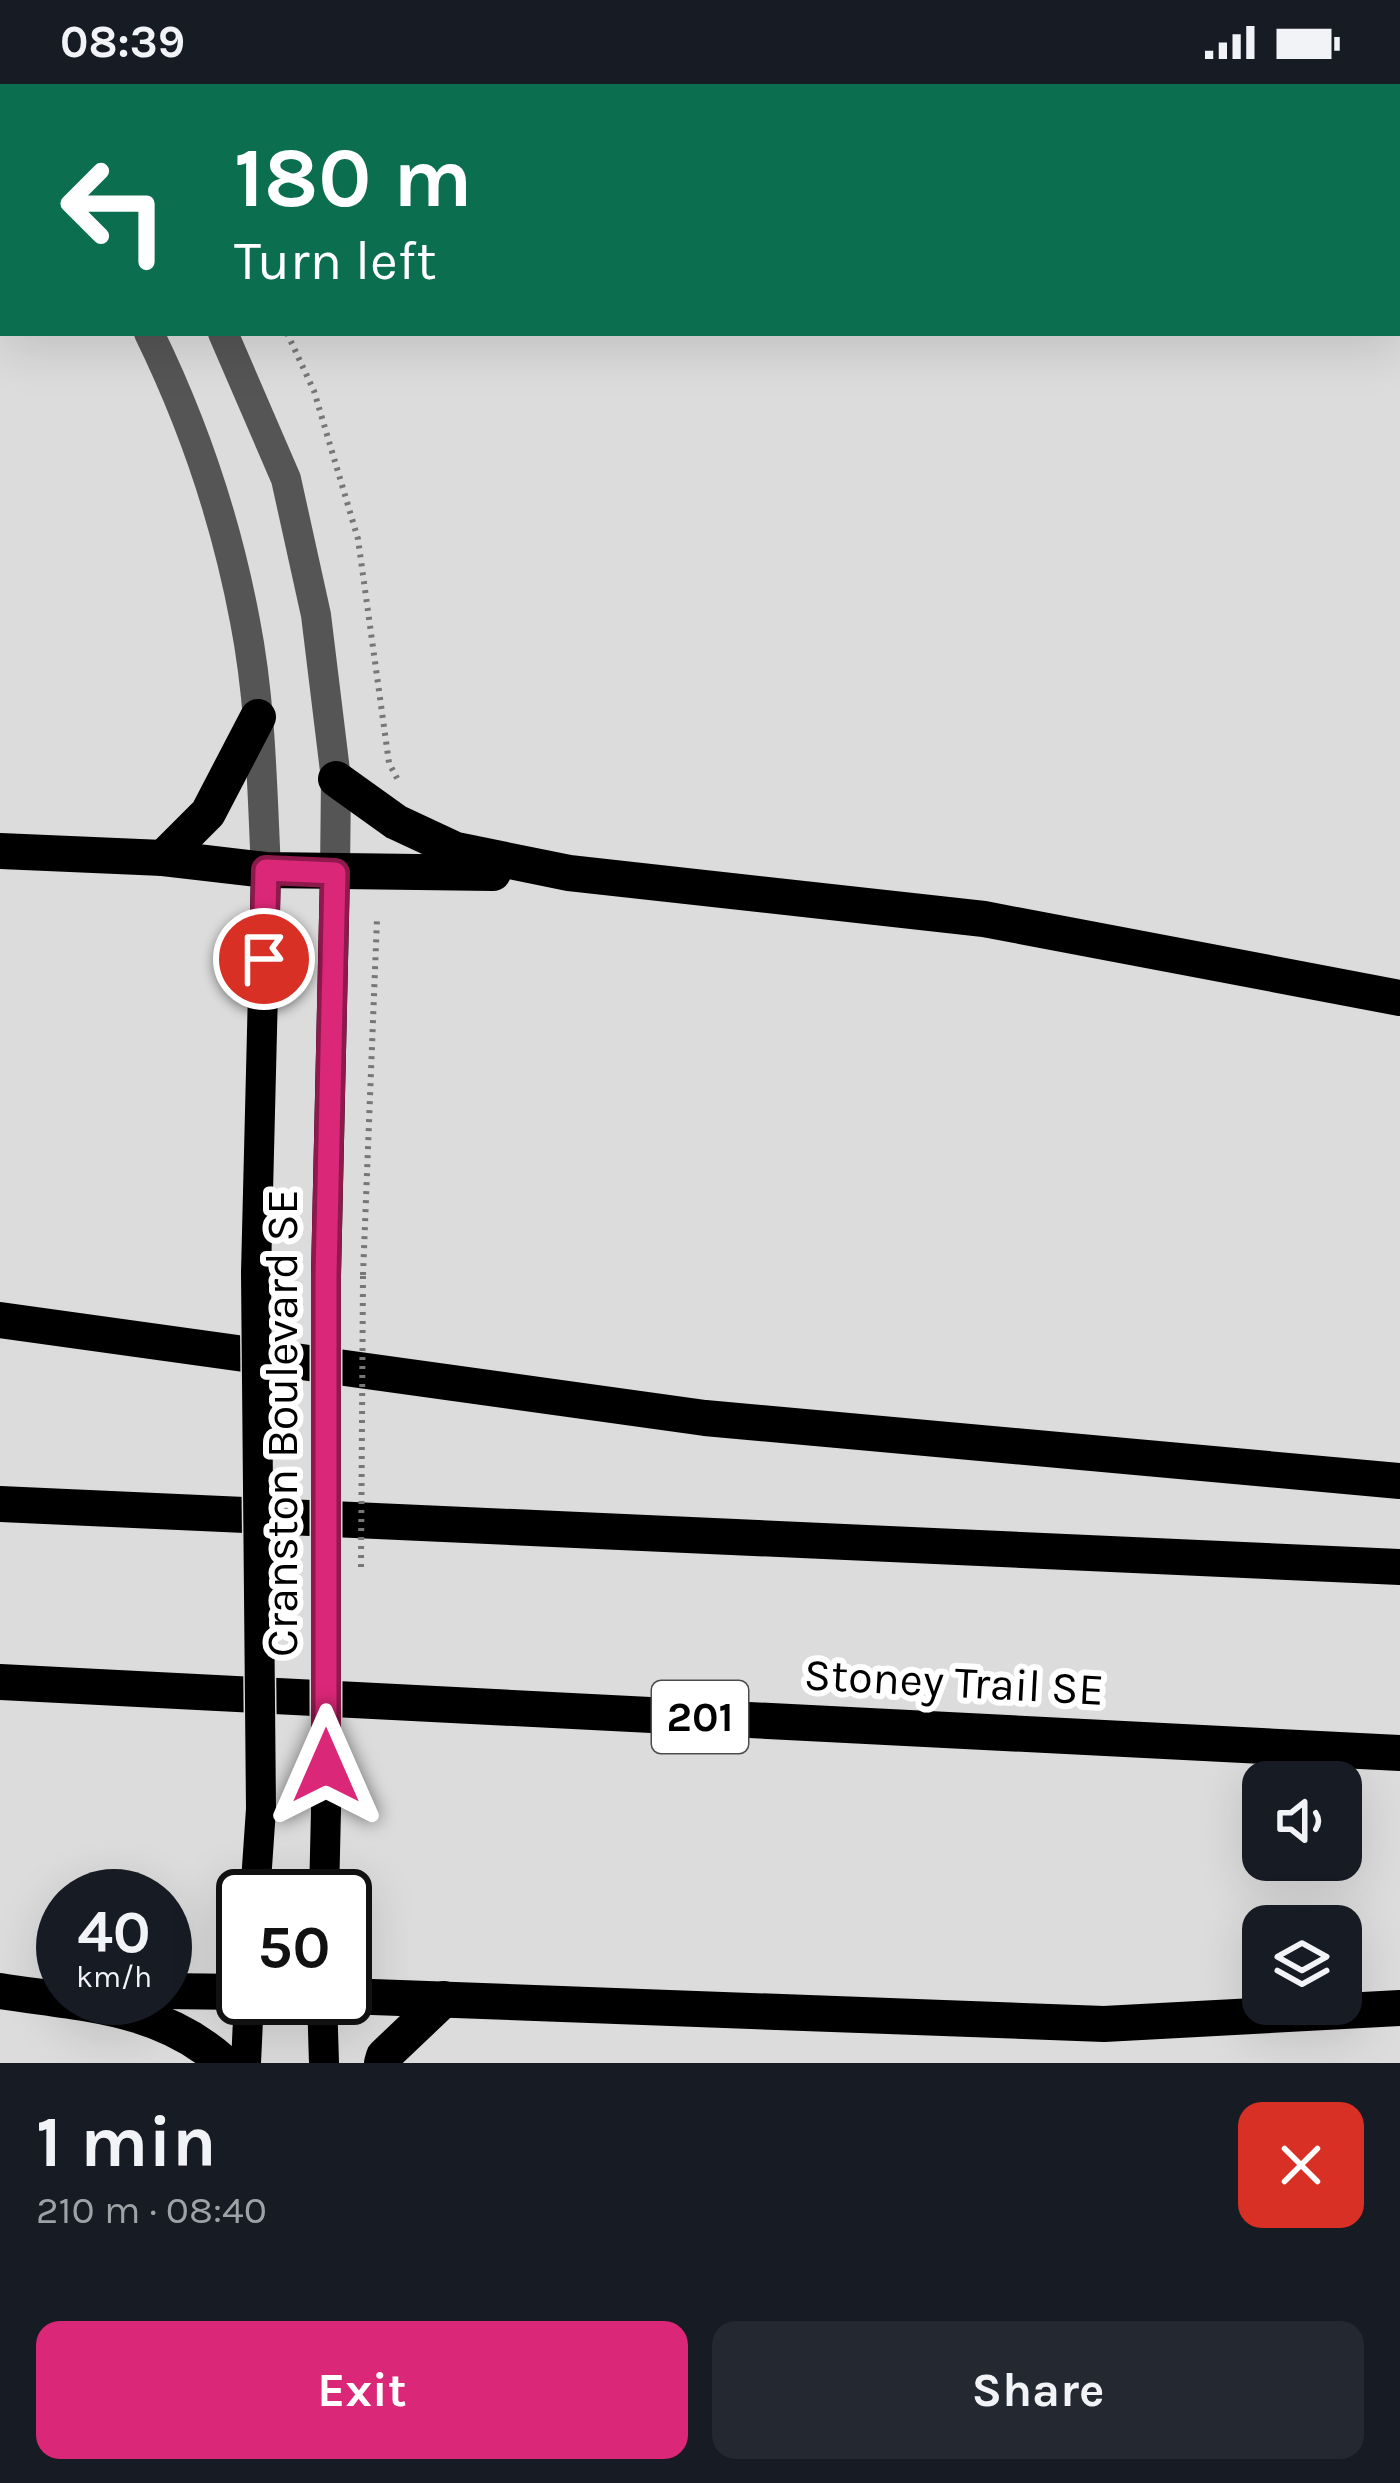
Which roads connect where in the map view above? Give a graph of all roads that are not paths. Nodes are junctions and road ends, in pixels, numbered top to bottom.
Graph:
1 (150, 336) edge
2 (224, 336) edge
3 (258, 717) junction
4 (336, 778) junction
5 (0, 851) edge
6 (164, 858) junction
7 (266, 870) junction
8 (335, 873) junction
9 (569, 873) junction
10 (1400, 998) edge
11 (0, 1320) edge
12 (1400, 1481) edge
13 (0, 1504) edge
14 (1400, 1567) edge
15 (0, 1682) edge
16 (1400, 1753) edge
17 (257, 1869) edge
18 (325, 1869) edge
19 (36, 1989) edge
20 (0, 1990) edge
21 (372, 1997) edge
22 (444, 1999) junction
23 (1400, 2008) edge
24 (246, 2025) edge
25 (323, 2025) edge
26 (224, 2063) edge
27 (246, 2063) edge
28 (324, 2063) edge
29 (382, 2063) edge

1 - 3 street, Cranston Boulevard SE
2 - 4 street, Cranston Boulevard SE
3 - 6 highway
3 - 7 street, Cranston Boulevard SE
4 - 8 street, Cranston Boulevard SE
4 - 9 highway
5 - 6 highway
6 - 7 highway
7 - 8 highway
7 - 17 main road, Cranston Boulevard SE, bridge
8 - 9 highway
8 - 18 main road, Cranston Boulevard SE, bridge
9 - 10 highway
11 - 12 highway
13 - 14 highway
15 - 16 highway, Stoney Trail SE / 201
19 - 20 highway
20 - 26 highway
21 - 22 highway
22 - 23 highway
22 - 29 highway
24 - 27 main road
25 - 28 main road

